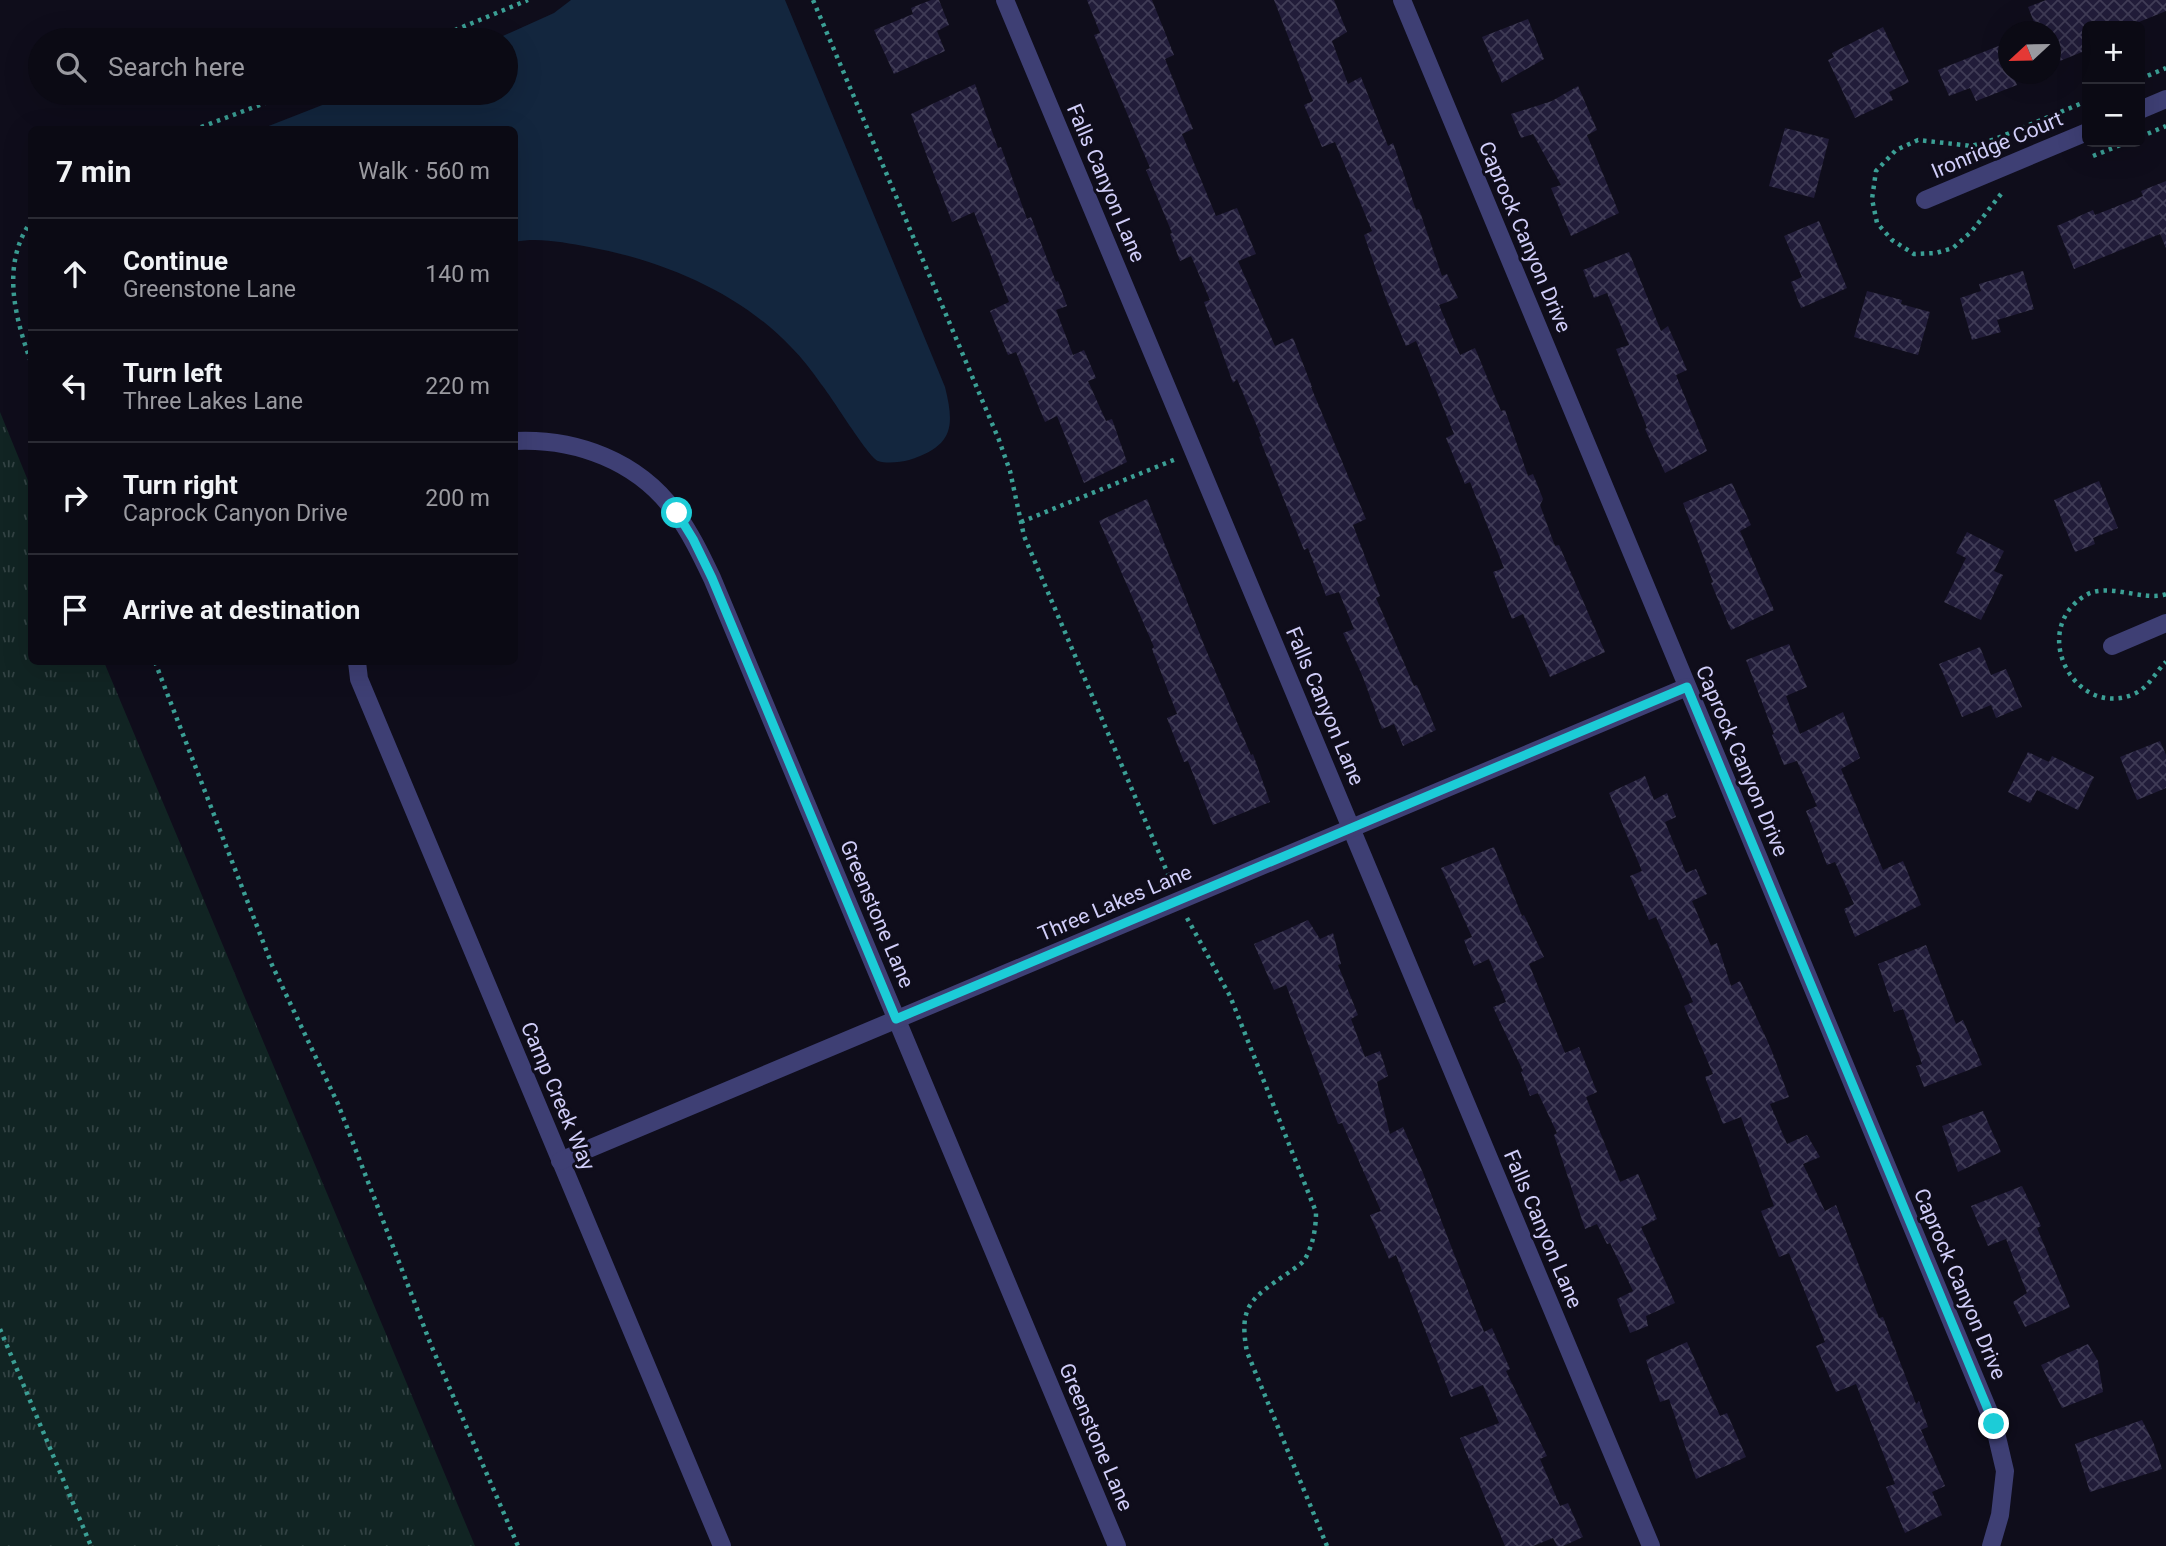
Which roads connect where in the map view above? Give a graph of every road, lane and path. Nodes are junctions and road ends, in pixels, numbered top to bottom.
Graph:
1 (528, 0) edge
2 (813, 0) edge
3 (1005, 0) edge
4 (1402, 0) edge
5 (460, 28) edge
6 (2166, 68) edge
7 (2145, 77) edge
8 (2166, 99) edge
9 (260, 105) edge
10 (2145, 108) edge
11 (204, 126) edge
12 (2082, 134) edge
13 (1925, 200) dead end
14 (28, 225) edge
15 (28, 354) edge
16 (518, 441) edge
17 (1194, 452) junction
18 (1021, 522) junction
19 (2166, 623) edge
20 (2112, 646) dead end
21 (156, 665) edge
22 (357, 665) edge
23 (1687, 687) junction
24 (1351, 828) junction
25 (1179, 900) junction
26 (896, 1019) junction
27 (560, 1161) junction
28 (0, 1329) edge
29 (91, 1546) edge
30 (518, 1546) edge
31 (722, 1546) edge
32 (1117, 1546) edge
33 (1327, 1546) edge
34 (1651, 1546) edge
35 (1991, 1546) edge

1 - 5 path
2 - 18 path
3 - 17 street, Falls Canyon Lane
4 - 23 street, Caprock Canyon Drive
6 - 7 path
8 - 10 street
9 - 11 path
12 - 13 street, Ironridge Court
14 - 15 path
16 - 26 street, Greenstone Lane
17 - 18 path
17 - 24 street, Falls Canyon Lane
18 - 25 path
19 - 20 street
21 - 30 path
22 - 27 street, Camp Creek Way
23 - 24 street, Three Lakes Lane
23 - 35 street, Caprock Canyon Drive
24 - 25 street, Three Lakes Lane
24 - 34 street, Falls Canyon Lane
25 - 26 street, Three Lakes Lane
25 - 33 path
26 - 27 street, Three Lakes Lane
26 - 32 street, Greenstone Lane
27 - 31 street, Camp Creek Way
28 - 29 path

